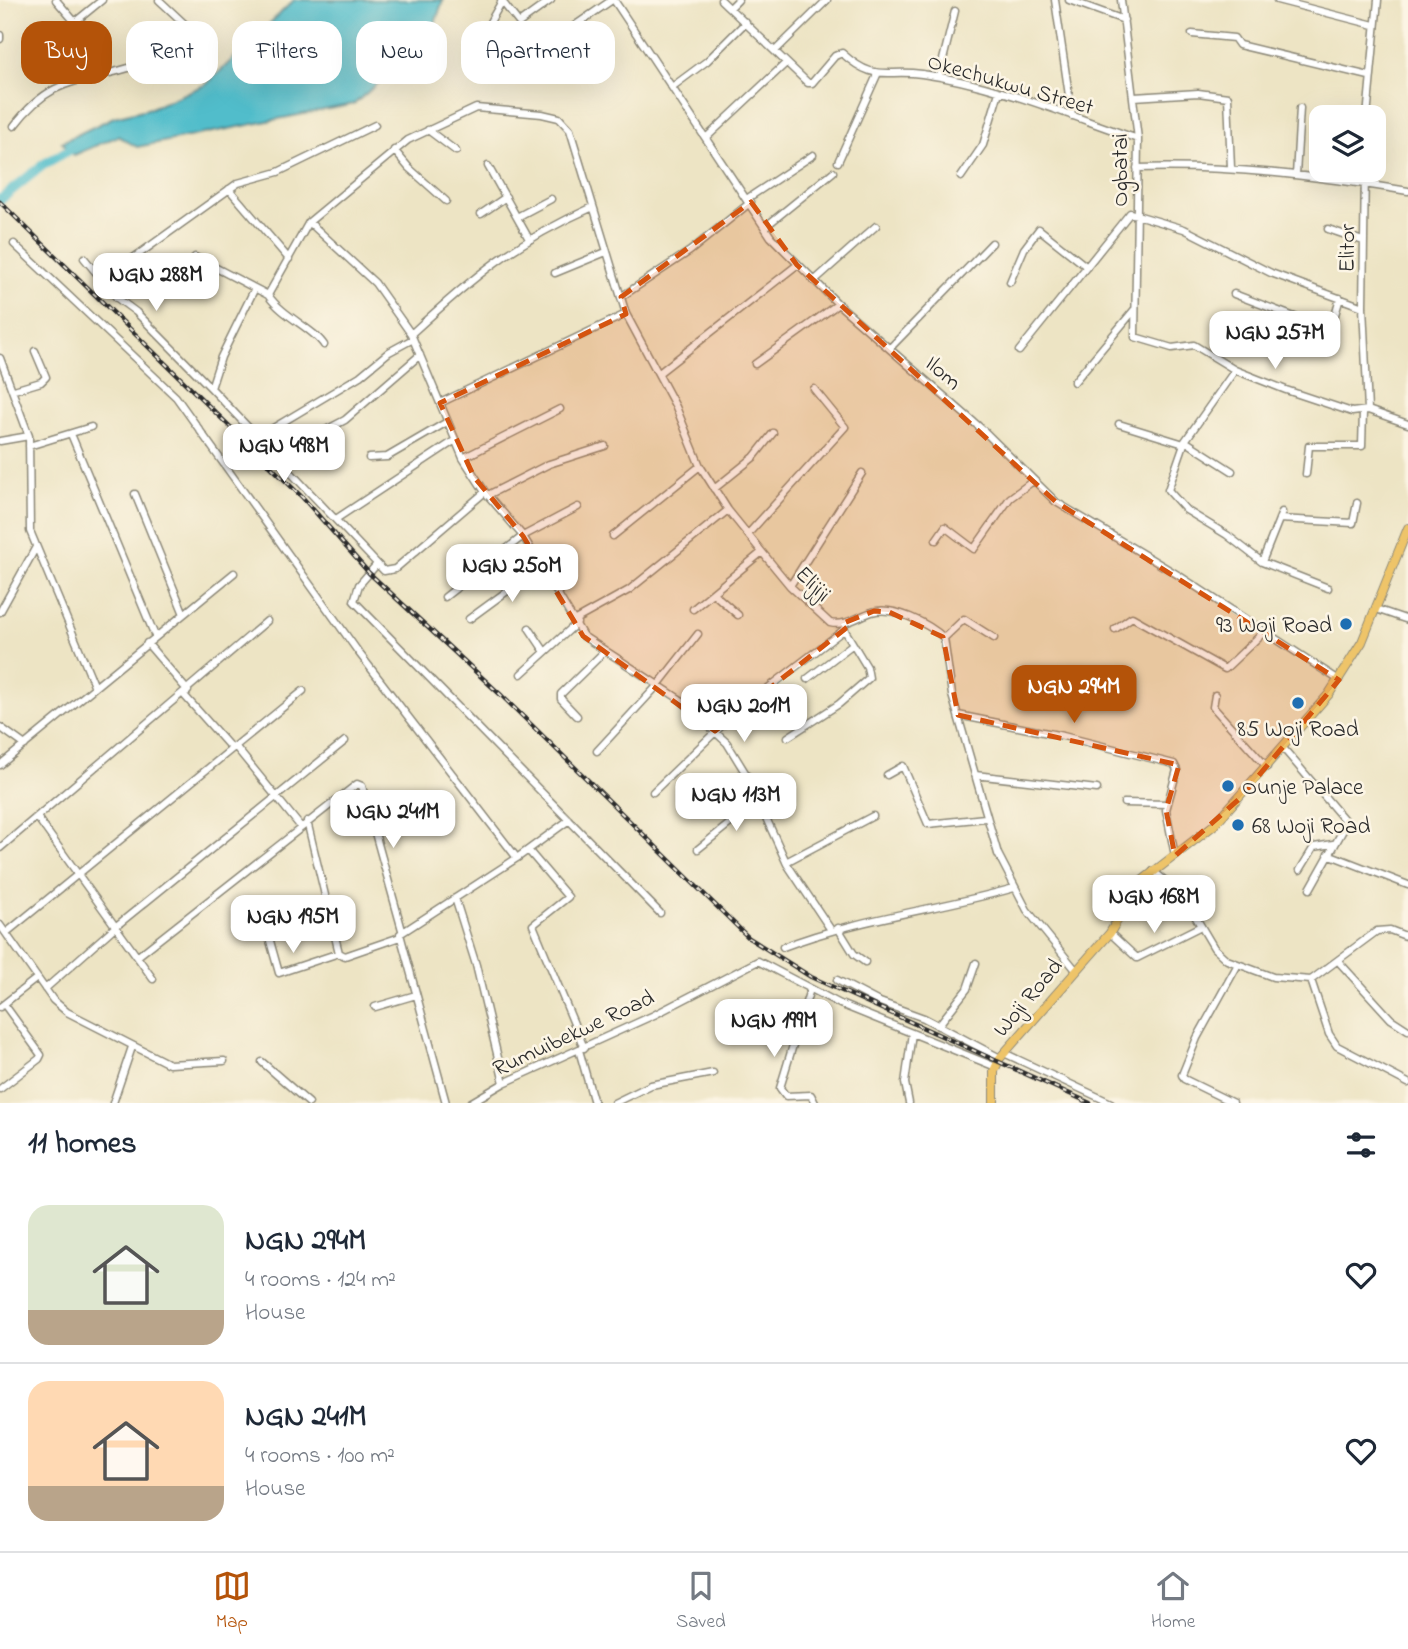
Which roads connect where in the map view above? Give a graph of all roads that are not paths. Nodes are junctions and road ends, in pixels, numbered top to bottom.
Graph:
1 (56, 0) edge
2 (102, 0) edge
3 (159, 0) edge
4 (551, 0) edge
5 (613, 0) edge
6 (720, 0) edge
7 (738, 0) edge
8 (827, 0) edge
9 (1055, 0) edge
10 (1069, 0) edge
11 (1121, 0) edge
12 (1277, 0) edge
13 (1378, 0) edge
14 (501, 1) edge
15 (730, 8) junction
16 (955, 10) dead end
17 (1124, 20) junction
18 (490, 21) edge
19 (582, 21) edge
20 (746, 22) junction
21 (1374, 25) junction
22 (1192, 34) dead end
23 (775, 51) junction
24 (786, 63) junction
25 (112, 72) edge
26 (877, 75) junction
27 (939, 76) junction
28 (1369, 76) junction
29 (64, 84) edge
30 (672, 88) junction
31 (999, 92) junction
32 (1134, 97) junction
33 (1368, 105) edge
34 (1300, 108) dead end
35 (1072, 116) junction
36 (375, 125) dead end
37 (15, 126) dead end
38 (428, 130) junction
39 (707, 137) junction
40 (1138, 139) junction
41 (394, 150) junction
42 (456, 151) dead end
43 (813, 155) dead end
44 (838, 162) dead end
45 (488, 166) dead end
46 (1137, 168) junction
47 (1231, 168) junction
48 (833, 172) dead end
49 (1296, 175) junction
50 (961, 177) dead end
51 (1364, 184) junction
52 (229, 189) junction
53 (1408, 191) edge
54 (506, 197) junction
55 (551, 199) dead end
56 (749, 200) junction
57 (446, 201) dead end
58 (593, 208) junction
59 (1136, 213) junction
60 (481, 214) dead end
61 (517, 217) junction
62 (309, 222) junction
63 (876, 226) dead end
64 (765, 227) junction
65 (1328, 229) dead end
66 (529, 239) junction
67 (1363, 241) junction
68 (992, 243) dead end
69 (14, 244) dead end
70 (607, 251) junction
71 (195, 257) dead end
72 (84, 258) dead end
73 (132, 259) dead end
74 (289, 259) junction
75 (797, 265) junction
76 (1087, 267) junction
77 (555, 273) dead end
78 (814, 281) junction
79 (1010, 282) dead end
80 (254, 290) junction
81 (1234, 294) dead end
82 (268, 295) junction
83 (621, 297) junction
84 (1340, 298) junction
85 (838, 304) junction
86 (1363, 307) junction
87 (1135, 309) junction
88 (626, 314) junction
89 (412, 336) junction
90 (324, 345) dead end
91 (890, 348) junction
92 (35, 351) dead end
93 (1019, 351) dead end
94 (420, 355) junction
95 (0, 358) edge
96 (755, 364) dead end
97 (1235, 370) junction
98 (3, 371) edge
99 (659, 373) junction
100 (1074, 382) dead end
101 (211, 388) junction
102 (814, 389) dead end
103 (14, 390) junction
104 (440, 403) junction
105 (560, 409) dead end
106 (1366, 411) junction
107 (447, 422) junction
108 (1119, 424) dead end
109 (1408, 424) edge
110 (91, 427) dead end
111 (324, 431) dead end
112 (773, 433) dead end
113 (71, 434) junction
114 (29, 436) junction
115 (258, 437) junction
116 (0, 441) edge
117 (454, 441) junction
118 (1184, 442) junction
119 (29, 446) junction
120 (605, 446) dead end
121 (369, 458) dead end
122 (463, 458) junction
123 (700, 466) junction
124 (1232, 471) dead end
125 (862, 473) dead end
126 (1306, 474) dead end
127 (1033, 481) junction
128 (714, 489) junction
129 (135, 494) dead end
130 (487, 494) junction
131 (1357, 503) dead end
132 (578, 507) dead end
133 (728, 510) junction
134 (336, 519) junction
135 (1408, 528) edge
136 (748, 534) junction
137 (523, 536) junction
138 (613, 536) dead end
139 (936, 540) dead end
140 (1405, 543) edge
141 (36, 547) junction
142 (762, 552) junction
143 (1262, 562) junction
144 (377, 564) junction
145 (540, 567) junction
146 (234, 573) dead end
147 (790, 586) junction
148 (1328, 588) dead end
149 (713, 593) junction
150 (445, 597) dead end
151 (1376, 609) junction
152 (693, 610) dead end
153 (0, 612) edge
154 (184, 614) junction
155 (738, 615) dead end
156 (469, 619) dead end
157 (1408, 620) edge
158 (267, 621) dead end
159 (576, 622) junction
160 (843, 627) junction
161 (529, 628) dead end
162 (1115, 629) dead end
163 (1265, 631) junction
164 (698, 634) dead end
165 (155, 636) junction
166 (944, 638) junction
167 (994, 638) dead end
168 (147, 643) junction
169 (853, 644) junction
170 (545, 652) junction
171 (605, 652) junction
172 (521, 674) dead end
173 (807, 680) dead end
174 (1339, 680) junction
175 (658, 685) junction
176 (95, 687) junction
177 (303, 691) dead end
178 (186, 693) junction
179 (1215, 695) dead end
180 (958, 715) junction
181 (577, 716) dead end
182 (0, 727) edge
183 (715, 731) junction
184 (788, 737) dead end
185 (345, 741) dead end
186 (25, 745) junction
187 (233, 747) junction
188 (1283, 748) junction
189 (597, 751) dead end
190 (0, 765) edge
191 (1267, 767) junction
192 (887, 775) dead end
193 (975, 775) junction
194 (1097, 789) dead end
195 (653, 792) dead end
196 (277, 794) junction
197 (759, 800) junction
198 (1124, 803) dead end
199 (1167, 804) junction
200 (873, 816) dead end
201 (37, 817) junction
202 (985, 818) junction
203 (569, 820) junction
204 (307, 821) junction
205 (300, 826) junction
206 (1333, 844) junction
207 (0, 848) edge
208 (698, 849) dead end
209 (528, 850) junction
210 (1328, 854) junction
211 (1175, 856) junction
212 (517, 858) junction
213 (786, 862) junction
214 (1300, 870) dead end
215 (1153, 871) junction
216 (78, 875) junction
217 (1408, 885) edge
218 (1014, 888) junction
219 (1310, 889) dead end
220 (455, 898) junction
221 (660, 913) dead end
222 (265, 923) dead end
223 (1201, 926) junction
224 (114, 927) junction
225 (2, 929) edge
226 (835, 929) junction
227 (1110, 933) junction
228 (401, 934) junction
229 (1408, 937) edge
230 (783, 947) dead end
231 (339, 953) junction
232 (138, 956) junction
233 (865, 962) dead end
234 (1339, 962) junction
235 (976, 963) dead end
236 (1237, 966) junction
237 (1075, 970) junction
238 (37, 978) junction
239 (153, 979) dead end
240 (837, 980) dead end
241 (1311, 980) junction
242 (45, 989) junction
243 (810, 989) junction
244 (416, 995) junction
245 (2, 1006) edge
246 (375, 1007) dead end
247 (939, 1026) junction
248 (1408, 1030) edge
249 (912, 1033) junction
250 (132, 1047) junction
251 (582, 1049) junction
252 (1002, 1056) junction
253 (224, 1061) dead end
254 (262, 1062) dead end
255 (996, 1067) junction
256 (713, 1073) dead end
257 (504, 1083) junction
258 (1408, 1083) edge
259 (0, 1089) edge
260 (113, 1103) edge
261 (309, 1103) edge
262 (446, 1103) edge
263 (470, 1103) edge
264 (594, 1103) edge
265 (614, 1103) edge
266 (816, 1103) edge
267 (909, 1103) edge
268 (994, 1103) edge
269 (1111, 1103) edge
270 (1234, 1103) edge

1 - 2 street
3 - 25 street
4 - 14 street
5 - 19 street
5 - 30 street, Ilom
6 - 15 street
7 - 15 street
8 - 23 street
9 - 35 street
10 - 17 street
11 - 17 street, Ogbatai
12 - 21 street
13 - 21 street
14 - 18 street
15 - 20 street
16 - 27 street
17 - 32 street, Ogbatai
20 - 23 street
20 - 30 street
21 - 28 street
22 - 28 street
23 - 24 street
24 - 26 street
24 - 39 street
26 - 27 street, Okechukwu Street
26 - 44 street
27 - 31 street, Okechukwu Street
28 - 33 street
29 - 37 street
30 - 39 street, Ilom
31 - 35 street, Okechukwu Street
31 - 50 street
32 - 40 street, Ogbatai
32 - 47 street
34 - 49 street
35 - 40 street, Okechukwu Street
36 - 52 street
38 - 41 street
38 - 42 street
38 - 58 street, Elijiji
39 - 56 street, Ilom
40 - 46 street, Ogbatai
41 - 57 street
41 - 62 street
43 - 56 street
45 - 54 street
46 - 47 street
46 - 59 street, Ogbatai
47 - 49 street
48 - 64 street
49 - 51 street
51 - 53 street
51 - 67 street, Elitor
52 - 73 street
52 - 74 street
54 - 60 street
54 - 61 street
55 - 61 street
56 - 64 street, Ilom
56 - 83 street
58 - 66 street
58 - 70 street, Elijiji
59 - 76 street
59 - 84 street
59 - 87 street, Ogbatai
61 - 66 street
62 - 74 street
62 - 89 street
63 - 78 street
64 - 75 street, Ilom
65 - 67 street
66 - 89 street
67 - 86 street, Elitor
68 - 91 street
69 - 212 street
70 - 77 street
70 - 83 street, Elijiji
71 - 80 street
72 - 101 street
74 - 82 street
75 - 78 street, Ilom
75 - 99 street
76 - 79 street
76 - 93 street
78 - 85 street, Ilom
80 - 82 street
80 - 101 street
81 - 84 street
82 - 90 street
83 - 88 street, Elijiji
84 - 86 street
85 - 91 street, Ilom
85 - 96 street
86 - 106 street, Elitor
87 - 97 street, Ogbatai
87 - 100 street
88 - 99 street, Elijiji
88 - 104 street
89 - 94 street
89 - 115 street
91 - 127 street, Ilom
92 - 103 street
94 - 104 street
94 - 111 street
95 - 98 street
97 - 106 street
97 - 118 street
98 - 103 street
99 - 123 street, Elijiji
101 - 115 street
102 - 136 street
103 - 114 street
104 - 107 street
105 - 122 street
106 - 109 street
106 - 126 street, Elitor
107 - 117 street
107 - 121 street
108 - 118 street
110 - 113 street
112 - 128 street
113 - 119 street
113 - 165 street
114 - 116 street
114 - 119 street
115 - 134 street
117 - 122 street
117 - 134 street
118 - 124 street
118 - 143 street
119 - 141 street
120 - 130 street
122 - 130 street
123 - 128 street, Elijiji
123 - 138 street
125 - 147 street
127 - 139 street
127 - 163 street, Ilom
128 - 133 street, Elijiji
129 - 154 street
130 - 137 street
130 - 144 street
131 - 143 street
132 - 137 street
133 - 136 street, Elijiji
133 - 159 street
134 - 144 street
135 - 140 main road, Woji Road
136 - 142 street, Elijiji
137 - 145 street
137 - 150 street
140 - 151 main road, Woji Road
141 - 153 street
141 - 176 street
142 - 147 street, Elijiji
142 - 149 street
143 - 148 street
144 - 203 street
145 - 156 street
145 - 159 street
146 - 154 street
147 - 160 street, Elijiji
149 - 152 street
149 - 155 street
151 - 157 street
151 - 174 main road, Woji Road
154 - 165 street
158 - 178 street
159 - 170 street
159 - 171 street
160 - 166 street, Elijiji
160 - 169 street
160 - 183 street
161 - 170 street
162 - 163 street
163 - 174 street, Ilom
164 - 175 street
165 - 168 street
166 - 167 street
166 - 180 street
168 - 176 street
168 - 178 street
169 - 173 street
169 - 184 street
170 - 172 street
171 - 175 street
171 - 181 street
174 - 188 main road, Woji Road
175 - 183 street
175 - 189 street
176 - 186 street
177 - 187 street
178 - 187 street
178 - 201 street
179 - 191 street
180 - 193 street
180 - 199 street
182 - 186 street
183 - 195 street
183 - 197 street
185 - 196 street
186 - 190 street
187 - 196 street
187 - 216 street
188 - 191 main road, Woji Road
188 - 206 street
191 - 211 main road, Woji Road
192 - 202 street
193 - 194 street
193 - 202 street
196 - 205 street
196 - 224 street
197 - 208 street
197 - 213 street
198 - 199 street
199 - 211 street
200 - 213 street
201 - 207 street
201 - 216 street
202 - 218 street
203 - 209 street
203 - 221 street
204 - 205 street
204 - 228 street
204 - 231 street
205 - 232 street
206 - 210 street
206 - 214 street
209 - 212 street
209 - 251 street
210 - 217 street
210 - 219 street
211 - 215 main road, Woji Road
212 - 220 street
213 - 226 street
215 - 223 street
215 - 227 main road, Woji Road
216 - 224 street
216 - 225 street
218 - 226 street
218 - 237 street
220 - 228 street
220 - 257 street
222 - 231 street
223 - 227 street
223 - 236 street
224 - 232 street
224 - 242 street
225 - 238 street
226 - 230 street
226 - 233 street
227 - 237 main road, Woji Road
228 - 231 street
228 - 244 street
229 - 234 street
232 - 239 street
234 - 241 street
234 - 248 street
235 - 247 street
236 - 241 street
236 - 270 street
237 - 252 main road, Woji Road
238 - 242 street
238 - 245 street
240 - 247 street
241 - 258 street
242 - 250 street
243 - 249 street, Rumuibekwe Road
243 - 251 street, Rumuibekwe Road
243 - 266 street
244 - 246 street
244 - 262 street
245 - 259 street
247 - 252 street
249 - 255 street, Rumuibekwe Road
249 - 267 street
250 - 253 street
250 - 260 street
251 - 257 street, Rumuibekwe Road
251 - 264 street
252 - 255 main road, Woji Road
252 - 269 street
254 - 261 street
255 - 268 main road, Woji Road
256 - 265 street
257 - 263 street, Rumuibekwe Road

